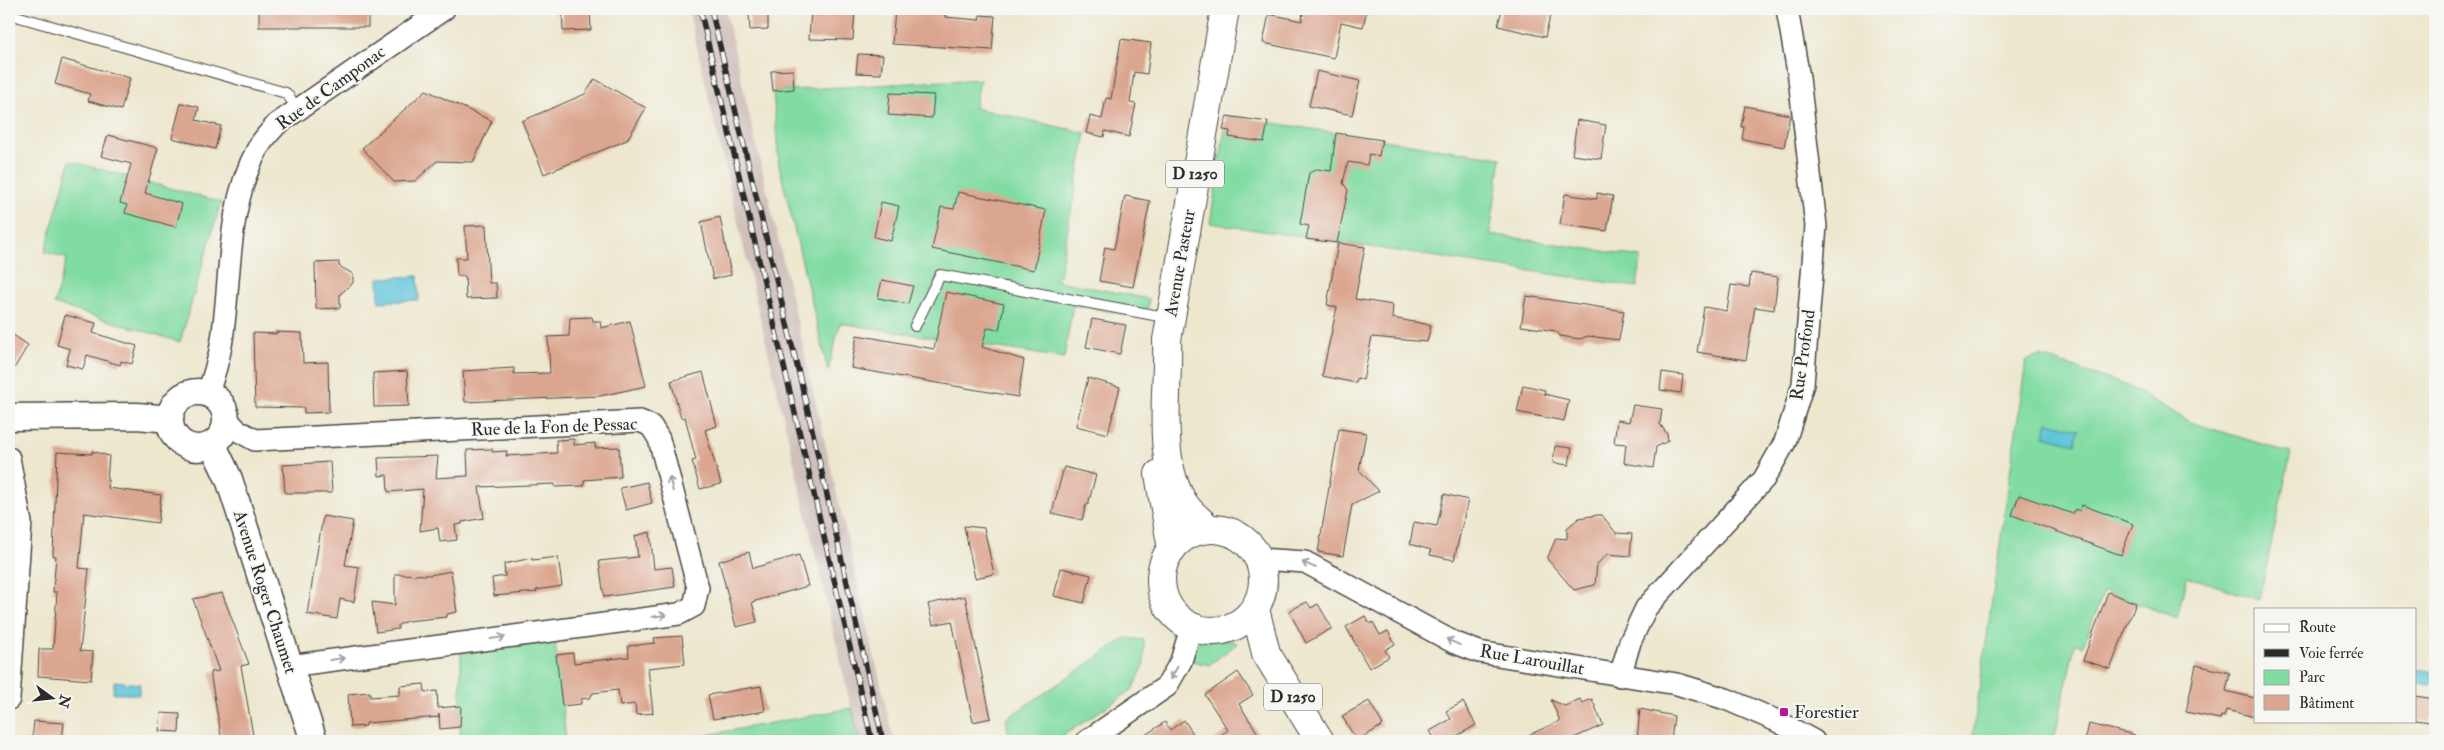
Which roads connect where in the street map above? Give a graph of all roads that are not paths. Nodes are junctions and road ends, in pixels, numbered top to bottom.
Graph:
1 (444, 9) edge
2 (1225, 9) edge
3 (1786, 9) edge
4 (9, 14) edge
5 (298, 109) junction
6 (916, 326) dead end
7 (1168, 329) junction
8 (208, 393) junction
9 (9, 417) edge
10 (170, 418) junction
11 (227, 419) junction
12 (214, 445) junction
13 (9, 458) edge
14 (1209, 529) junction
15 (1172, 549) junction
16 (1259, 559) junction
17 (1255, 609) junction
18 (12, 617) edge
19 (1192, 628) junction
20 (1232, 628) junction
21 (1266, 653) junction
22 (289, 666) junction
23 (1620, 676) junction
24 (9, 699) edge
25 (314, 741) edge
26 (1087, 741) edge
27 (1320, 741) edge
28 (1814, 741) edge

1 - 5 street, Rue de Camponac
2 - 7 main road, Avenue Pasteur / D 1250
3 - 23 street, Rue Profond
4 - 5 lane
5 - 8 street, Rue de Camponac
6 - 7 lane
7 - 14 main road, Avenue Pasteur / D 1250
7 - 15 main road, Avenue Pasteur / D 1250
8 - 10 street
8 - 11 street
9 - 10 street
10 - 12 street
11 - 12 street
22 -> 11 street, Rue de la Fon de Pessac
12 - 22 street, Avenue Roger Chaumet
13 - 18 street
14 - 15 main road
14 - 16 main road
15 - 19 main road
16 - 17 main road
23 -> 16 street, Rue Larouillat
17 - 20 main road
17 - 21 main road, D 1250
18 - 24 street
19 - 20 main road
19 -> 26 street
20 - 21 main road, D 1250
21 - 27 main road, D 1250
22 - 25 street, Avenue Roger Chaumet
23 - 28 street, Rue Larouillat

